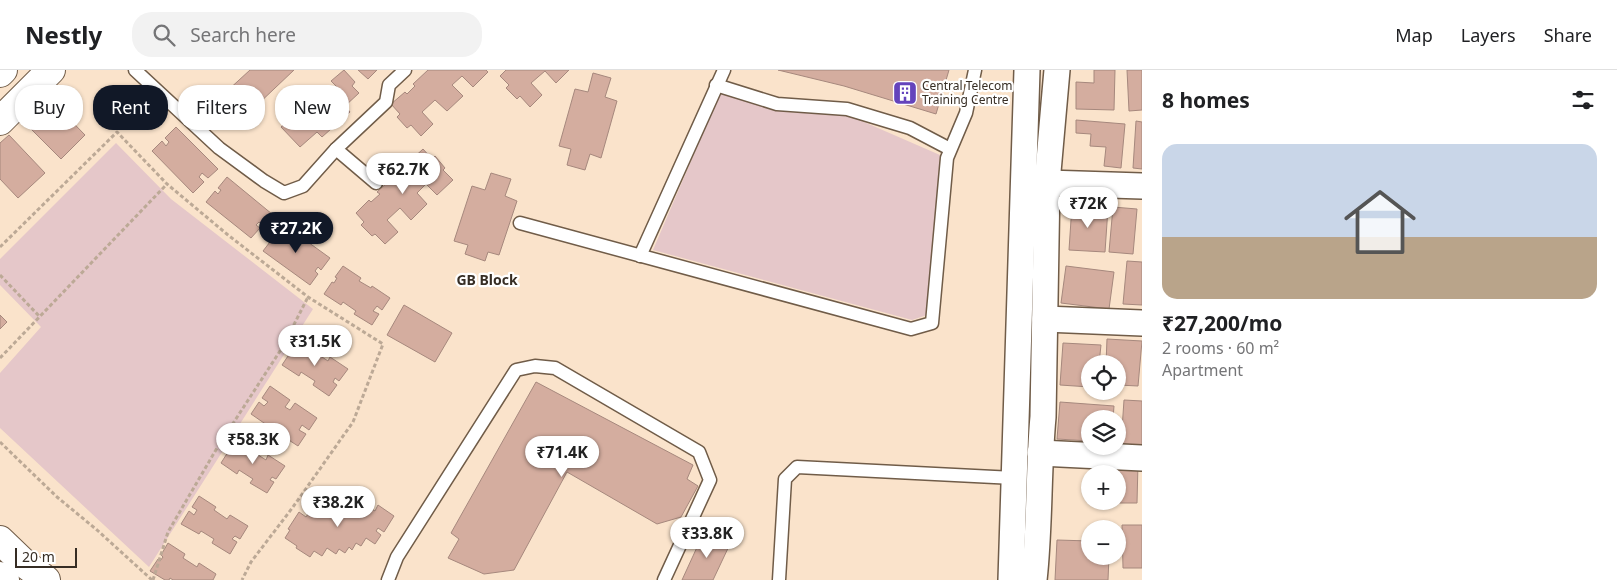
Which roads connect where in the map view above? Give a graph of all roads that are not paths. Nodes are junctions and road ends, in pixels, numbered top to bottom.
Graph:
1 (3, 70) edge
2 (51, 70) edge
3 (135, 70) edge
4 (405, 70) edge
5 (724, 70) edge
6 (975, 70) edge
7 (1027, 70) edge
8 (1056, 70) edge
9 (0, 73) edge
10 (716, 85) junction
11 (0, 121) edge
12 (336, 149) junction
13 (950, 149) junction
14 (376, 183) dead end
15 (1047, 183) junction
16 (1142, 186) edge
17 (1022, 219) junction
18 (1047, 221) junction
19 (520, 223) dead end
20 (640, 256) junction
21 (1045, 319) junction
22 (1142, 322) edge
23 (1040, 453) junction
24 (1142, 458) edge
25 (1014, 478) junction
26 (1013, 512) junction
27 (1038, 514) junction
28 (0, 540) edge
29 (0, 576) edge
30 (5, 580) edge
31 (46, 580) edge
32 (388, 580) edge
33 (664, 580) edge
34 (779, 580) edge
35 (1011, 580) edge
36 (1034, 580) edge

1 - 9 street
2 - 11 street
3 - 12 lane
4 - 12 lane
5 - 10 lane
6 - 13 lane
7 - 17 street
8 - 15 street
10 - 13 lane
10 - 20 lane
12 - 14 lane
13 - 20 lane
15 - 16 street
15 - 18 street
17 - 18 street
17 - 25 street
18 - 21 street
19 - 20 lane
21 - 22 street
21 - 23 street
23 - 24 street
23 - 27 street
25 - 26 street
25 - 34 lane
26 - 27 street
26 - 35 street
27 - 36 street
28 - 31 street
29 - 30 street
32 - 33 lane

